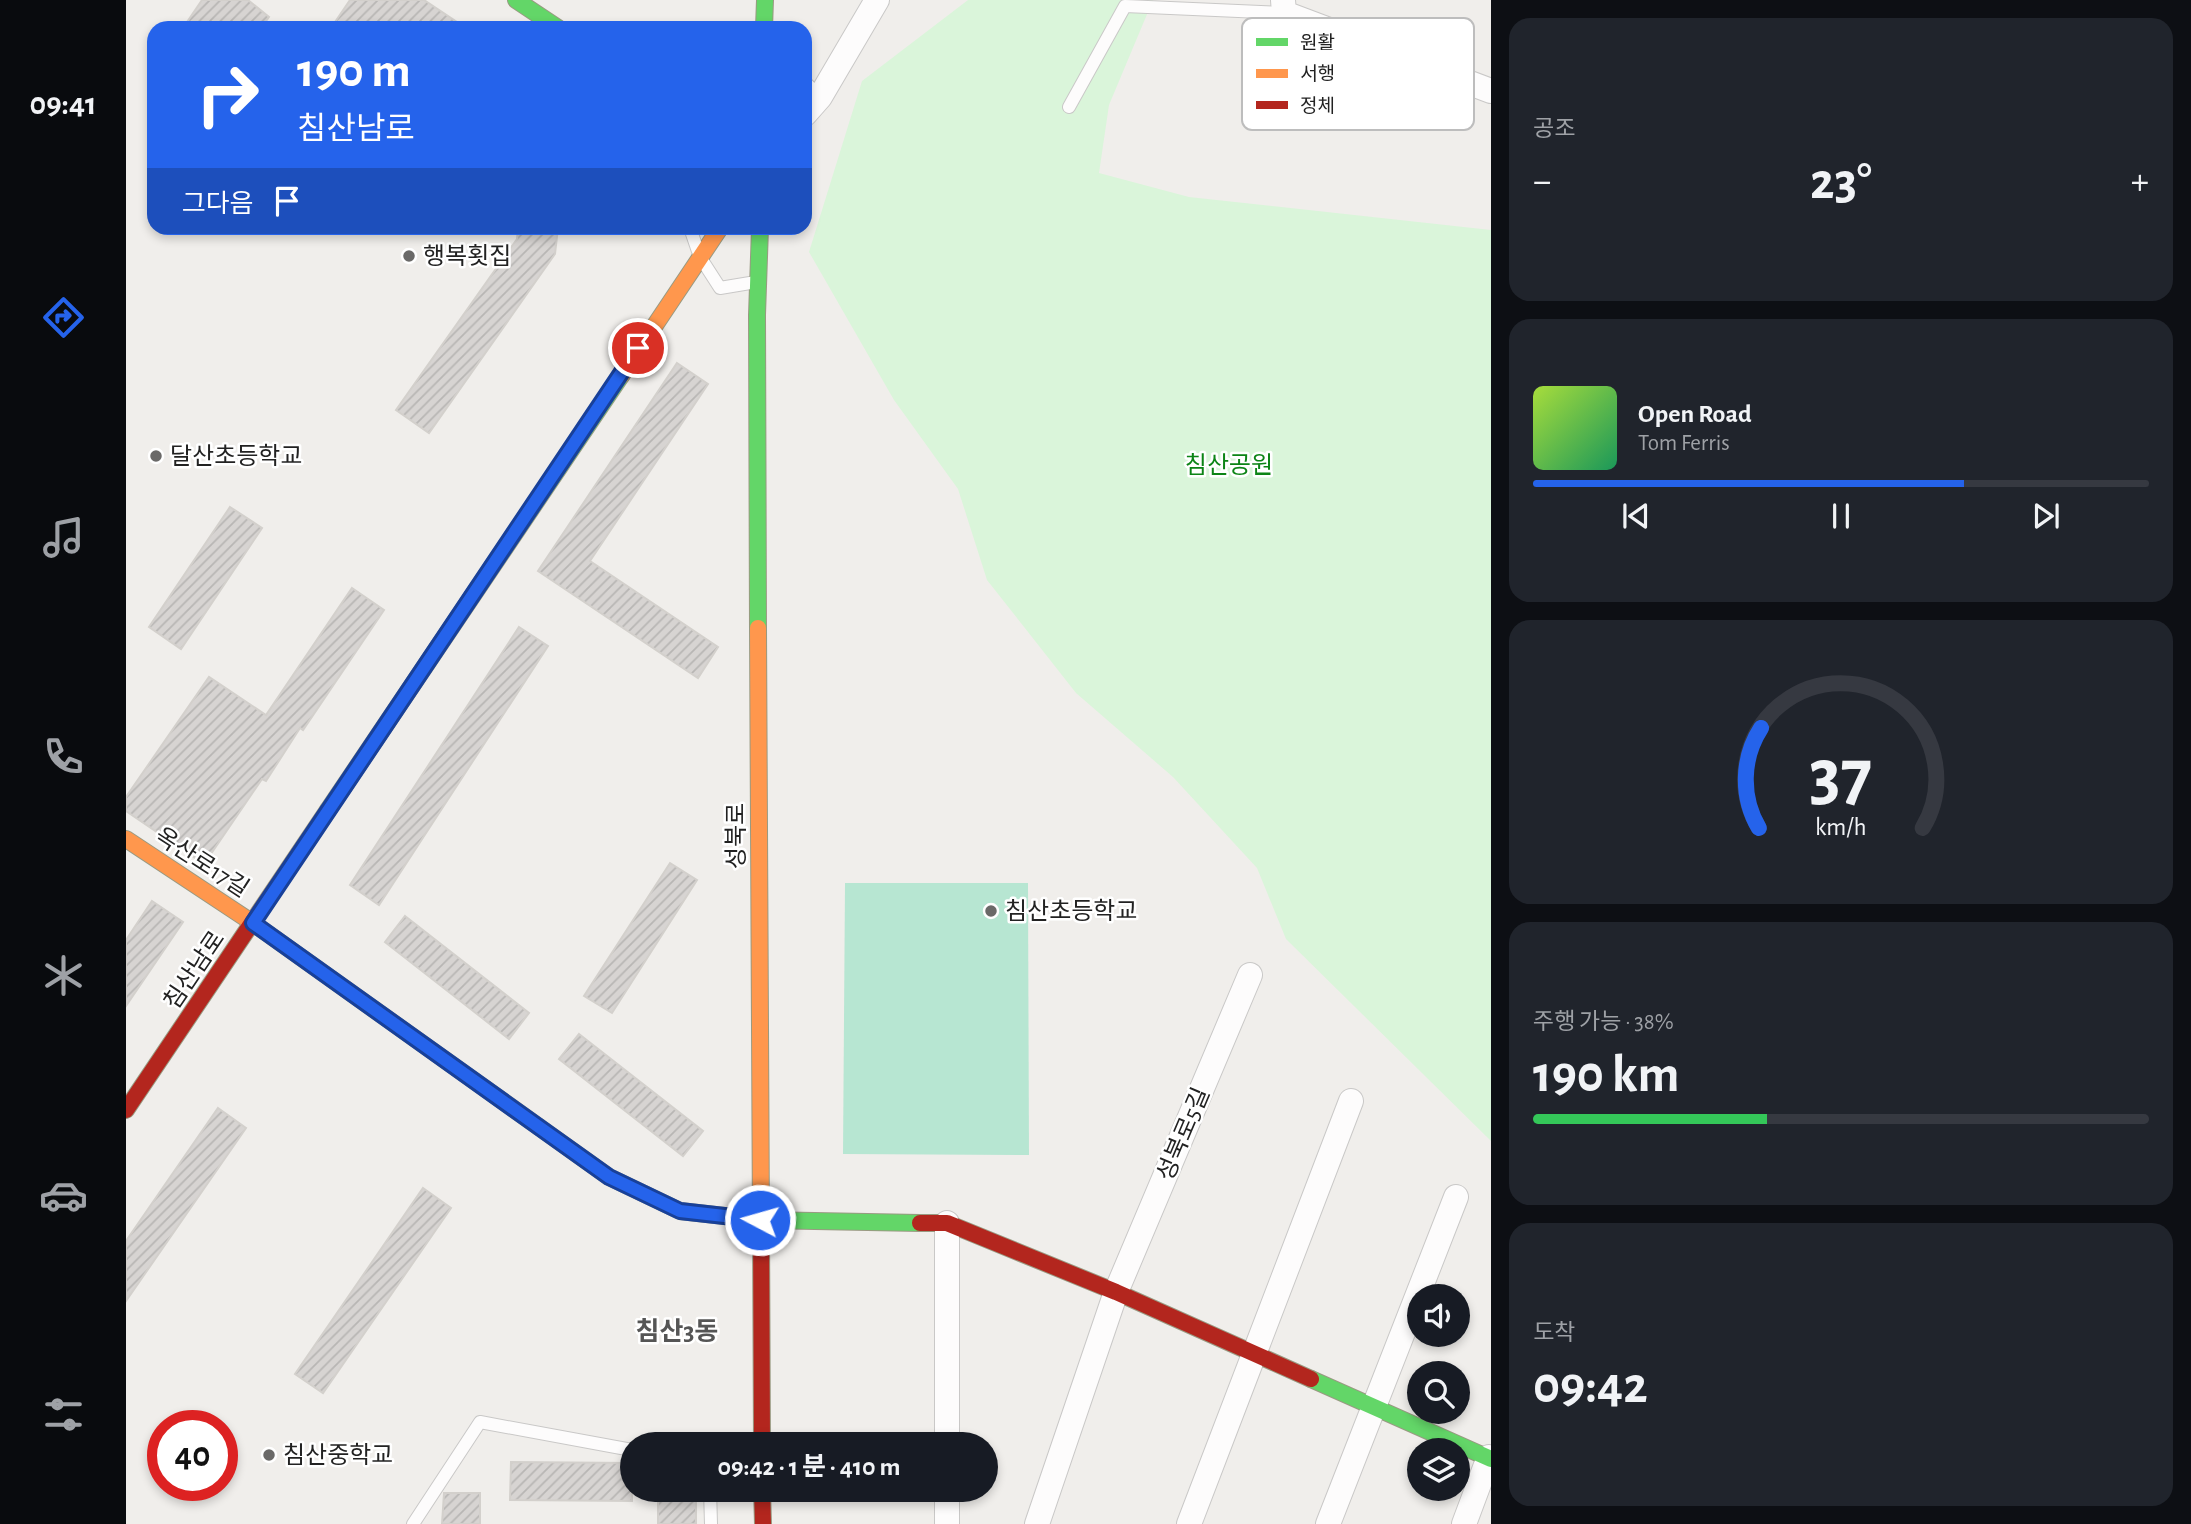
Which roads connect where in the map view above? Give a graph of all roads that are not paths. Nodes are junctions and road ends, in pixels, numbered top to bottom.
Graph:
1 (516, 0) edge
2 (765, 0) edge
3 (877, 0) edge
4 (1283, 6) edge
5 (1312, 18) edge
6 (548, 21) edge
7 (764, 21) edge
8 (1474, 84) edge
9 (1491, 91) edge
10 (812, 95) edge
11 (1069, 107) dead end
12 (692, 235) edge
13 (715, 235) edge
14 (760, 235) edge
15 (700, 257) junction
16 (758, 281) junction
17 (126, 839) edge
18 (253, 923) junction
19 (1250, 975) dead end
20 (1351, 1101) dead end
21 (126, 1110) edge
22 (1457, 1196) dead end
23 (760, 1220) junction
24 (947, 1223) junction
25 (1116, 1292) junction
26 (1254, 1353) junction
27 (1374, 1407) junction
28 (762, 1432) edge
29 (947, 1432) edge
30 (620, 1448) edge
31 (1490, 1458) edge
32 (710, 1502) edge
33 (762, 1502) edge
34 (947, 1502) edge
35 (413, 1524) edge
36 (710, 1524) edge
37 (763, 1524) edge
38 (947, 1524) edge
39 (1037, 1524) edge
40 (1189, 1524) edge
41 (1328, 1524) edge
42 (1464, 1524) edge

1 - 6 main road
2 - 7 main road
3 - 10 street
4 - 5 street
4 - 11 lane
8 - 9 street
12 - 15 lane
13 - 15 main road, 침산남로
14 - 16 main road, 성북로
15 - 16 lane
15 - 18 main road, 침산남로
16 - 23 main road, 성북로
17 - 18 main road, 옥산로17길
18 - 21 main road, 침산남로
18 - 23 main road, 옥산로17길
19 - 25 street, 성북로5길
20 - 26 street
22 - 27 street
23 - 24 main road
23 - 28 main road, 성북로
24 - 25 main road
24 - 29 street
25 - 26 main road
25 - 39 street, 성북로5길
26 - 27 main road
26 - 40 street
27 - 31 main road
27 - 41 street
30 - 35 lane
31 - 42 street
32 - 36 lane
33 - 37 main road
34 - 38 street

